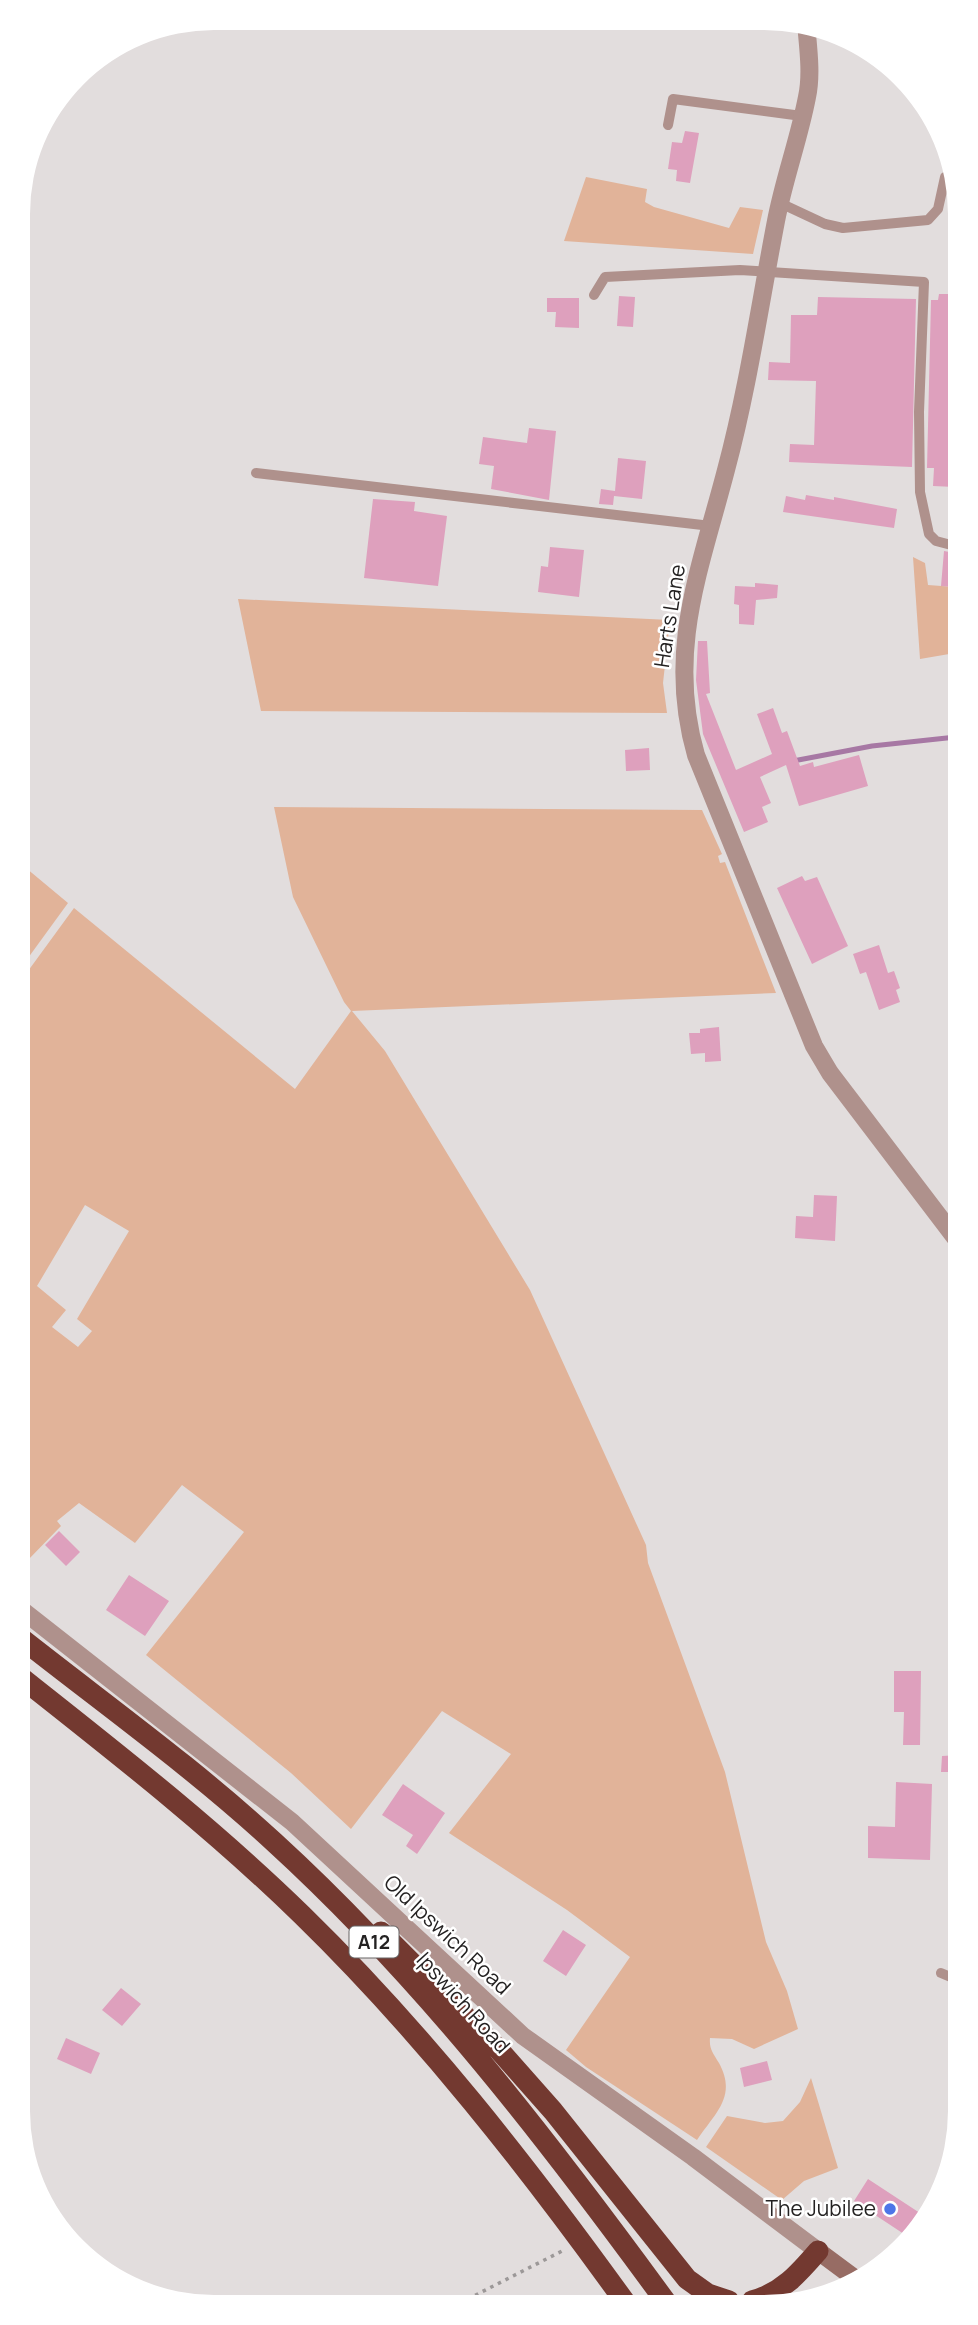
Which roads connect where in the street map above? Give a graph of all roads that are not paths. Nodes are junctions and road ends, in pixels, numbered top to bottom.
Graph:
1 (806, 35) edge
2 (802, 116) junction
3 (668, 125) dead end
4 (945, 178) edge
5 (780, 203) junction
6 (766, 274) junction
7 (594, 295) dead end
8 (256, 472) dead end
9 (711, 526) junction
10 (948, 546) edge
11 (948, 1228) edge
12 (30, 1617) edge
13 (30, 1645) edge
14 (30, 1685) edge
15 (346, 1912) junction
16 (942, 1973) dead end
17 (948, 1976) edge
18 (818, 2251) junction
19 (849, 2274) edge
20 (620, 2295) edge
21 (661, 2295) edge
22 (711, 2295) edge
23 (767, 2295) edge

1 - 2 street, Harts Lane
2 - 3 lane
2 - 5 street, Harts Lane
4 - 5 lane
5 - 6 street, Harts Lane
6 - 7 lane
6 - 9 street, Harts Lane
6 - 10 lane
8 - 9 lane
9 - 11 street, Harts Lane
12 - 18 street, Old Ipswich Road
13 - 15 highway, Ipswich Road / A12
14 - 20 highway, A12
15 - 21 highway, Ipswich Road / A12
15 - 22 highway, A12
16 - 17 lane
18 - 19 street, Old Ipswich Road
18 - 23 highway

